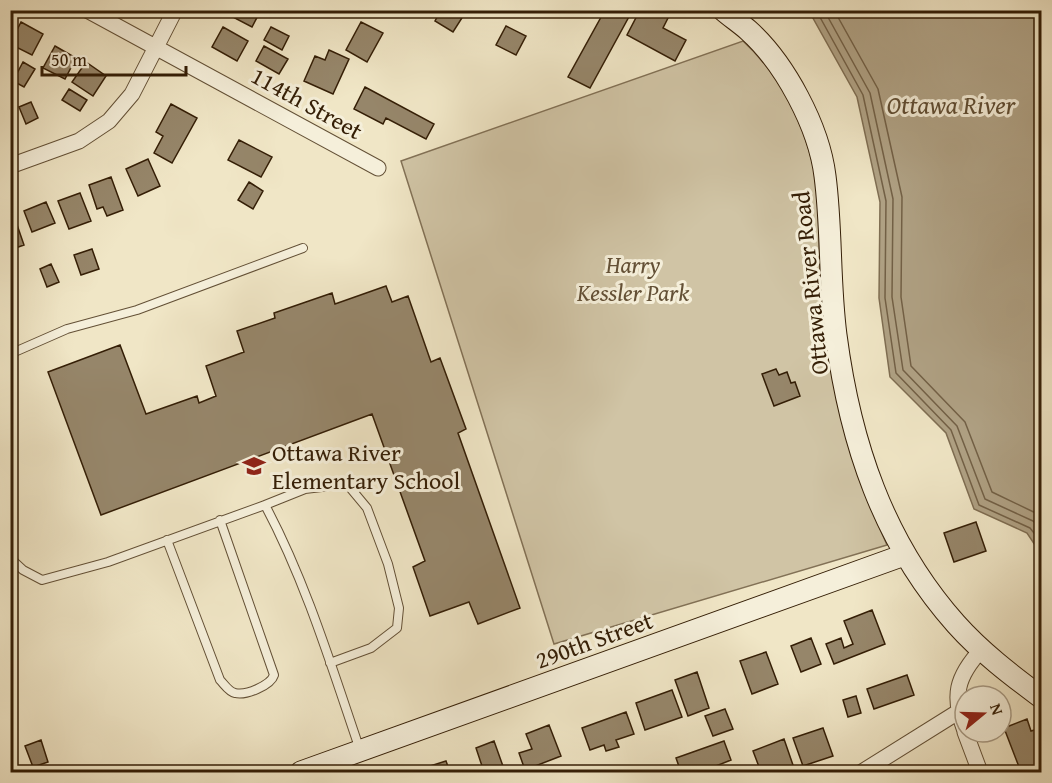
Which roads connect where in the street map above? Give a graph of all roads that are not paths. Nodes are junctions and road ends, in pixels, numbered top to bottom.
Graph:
1 (87, 10) edge
2 (175, 10) edge
3 (723, 10) edge
4 (155, 46) junction
5 (10, 166) edge
6 (378, 168) dead end
7 (303, 248) dead end
8 (10, 354) edge
9 (266, 505) junction
10 (220, 520) junction
11 (166, 540) junction
12 (904, 555) junction
13 (10, 558) edge
14 (982, 649) junction
15 (330, 663) junction
16 (959, 684) edge
17 (1041, 698) edge
18 (953, 715) edge
19 (970, 744) edge
20 (360, 751) junction
21 (301, 772) edge
22 (862, 772) edge
23 (980, 772) edge

1 - 4 street, 114th Street
2 - 4 street
3 - 12 street, Ottawa River Road
4 - 5 street
4 - 6 street, 114th Street
7 - 8 lane
9 - 10 lane
9 - 15 lane
9 - 15 lane
10 - 11 lane
10 - 11 lane
11 - 13 lane
12 - 14 street, Ottawa River Road
12 - 20 street, 290th Street
14 - 16 street
14 - 17 street, Ottawa River Road
15 - 20 lane
18 - 22 street
19 - 23 street
20 - 21 street, 290th Street

